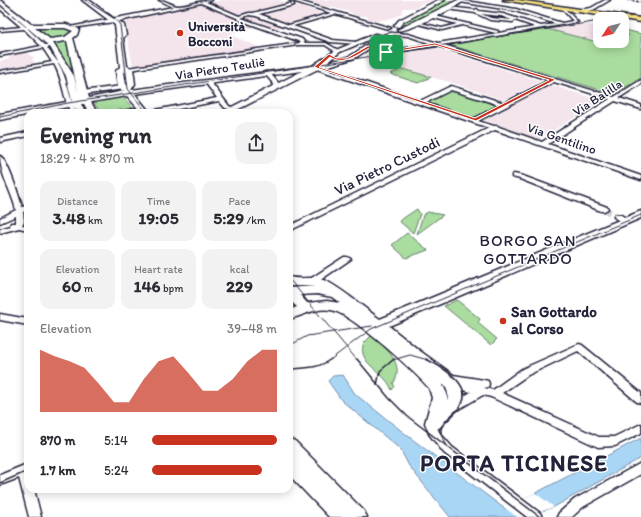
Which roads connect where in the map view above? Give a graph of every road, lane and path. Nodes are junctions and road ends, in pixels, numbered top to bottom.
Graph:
1 (85, 0) edge
2 (161, 0) edge
3 (210, 0) edge
4 (310, 0) edge
5 (442, 0) edge
6 (506, 0) edge
7 (532, 0) edge
8 (608, 0) edge
9 (0, 1) edge
10 (458, 1) edge
11 (202, 2) junction
12 (299, 2) junction
13 (518, 2) junction
14 (290, 4) edge
15 (488, 4) junction
16 (2, 5) edge
17 (177, 7) junction
18 (448, 8) junction
19 (509, 8) junction
20 (477, 10) junction
21 (566, 11) junction
22 (594, 11) junction
23 (335, 13) junction
24 (26, 14) dead end
25 (254, 14) junction
26 (502, 15) junction
27 (535, 15) junction
28 (431, 16) junction
29 (641, 16) edge
30 (239, 17) junction
31 (36, 19) dead end
32 (115, 20) junction
33 (521, 20) junction
34 (641, 20) edge
35 (500, 21) junction
36 (417, 23) junction
37 (460, 24) junction
38 (561, 24) junction
39 (51, 25) junction
40 (288, 26) junction
41 (29, 28) junction
42 (540, 28) junction
43 (75, 29) junction
44 (2, 30) edge
45 (272, 30) junction
46 (395, 30) junction
47 (486, 30) junction
48 (500, 31) junction
49 (509, 33) junction
50 (491, 35) junction
51 (70, 37) junction
52 (332, 41) junction
53 (424, 41) junction
54 (356, 43) junction
55 (48, 44) junction
56 (304, 44) junction
57 (435, 44) junction
58 (327, 45) junction
59 (422, 46) junction
60 (368, 47) junction
61 (338, 51) junction
62 (0, 55) edge
63 (330, 55) junction
64 (348, 59) junction
65 (58, 62) junction
66 (316, 67) junction
67 (298, 68) junction
68 (126, 69) junction
69 (0, 72) edge
70 (267, 73) junction
71 (305, 73) junction
72 (553, 80) junction
73 (208, 82) junction
74 (641, 82) edge
75 (279, 87) junction
76 (126, 88) junction
77 (108, 90) junction
78 (116, 95) junction
79 (78, 99) junction
80 (220, 99) junction
81 (615, 99) junction
82 (422, 102) junction
83 (505, 105) junction
84 (641, 107) edge
85 (32, 109) edge
86 (75, 109) edge
87 (81, 109) edge
88 (89, 109) edge
89 (142, 109) edge
90 (170, 109) edge
91 (228, 109) edge
92 (232, 109) edge
93 (24, 111) edge
94 (0, 116) edge
95 (476, 120) junction
96 (496, 127) junction
97 (24, 135) edge
98 (0, 140) edge
99 (544, 144) junction
100 (0, 158) edge
101 (514, 176) dead end
102 (641, 178) edge
103 (24, 209) edge
104 (604, 209) tunnel mouth
105 (20, 211) junction
106 (641, 214) edge
107 (1, 220) edge
108 (18, 226) junction
109 (24, 227) edge
110 (293, 227) edge
111 (0, 231) edge
112 (347, 259) dead end
113 (313, 281) junction
114 (293, 287) edge
115 (293, 288) edge
116 (293, 294) edge
117 (344, 300) junction
118 (311, 307) junction
119 (293, 314) edge
120 (0, 317) edge
121 (24, 321) edge
122 (374, 327) junction
123 (428, 377) junction
124 (450, 381) junction
125 (482, 387) junction
126 (494, 394) junction
127 (641, 399) edge
128 (446, 411) junction
129 (434, 423) junction
130 (641, 428) edge
131 (293, 451) edge
132 (293, 468) edge
133 (641, 468) edge
134 (24, 471) edge
135 (0, 480) edge
136 (30, 493) edge
137 (534, 515) edge
138 (35, 517) edge
139 (341, 517) edge
140 (358, 517) edge
141 (563, 517) edge

1 - 32 main road
2 - 17 street
3 - 11 street
4 - 12 street
5 - 46 main road
6 - 13 main road
7 - 22 main road
8 - 22 street
9 - 16 main road
10 - 15 street
10 - 18 main road
11 - 17 street
11 - 30 street
12 - 14 street
12 - 23 street
13 - 19 street
13 - 21 main road
14 - 25 street
15 - 19 street
15 - 20 street
16 - 24 main road
16 - 41 main road
17 - 32 street
18 - 20 street
18 - 28 main road
19 - 26 street
19 - 27 street
20 - 26 street
20 - 35 street
21 - 22 main road
21 - 38 street
22 - 29 main road
22 - 34 main road
23 - 40 street
23 - 46 street
25 - 30 street
25 - 40 street
26 - 33 street
26 - 35 street
27 - 33 street
27 - 38 street
28 - 36 main road
28 - 37 street
30 - 45 street
31 - 39 main road
32 - 43 street
32 - 68 main road
33 - 35 street
33 - 42 street
35 - 48 street
36 - 37 street
36 - 46 main road
37 - 47 street
38 - 42 street
39 - 41 main road
39 - 43 main road
40 - 45 street
40 - 52 street
41 - 44 street
41 - 55 main road
41 - 55 street
42 - 49 street
43 - 51 main road
45 - 56 street
46 - 53 street
46 - 54 main road
46 - 60 main road
47 - 48 street
47 - 50 street
48 - 49 street
49 - 50 street
50 - 57 street
51 - 55 main road
51 - 79 main road
52 - 54 street
52 - 58 street
53 - 57 street
53 - 59 street
54 - 60 main road
54 - 61 main road
55 - 62 street
55 - 65 main road
56 - 58 street
56 - 68 street
57 - 59 street
57 - 72 street
58 - 61 street
59 - 60 street
60 - 64 main road
61 - 63 main road
63 - 64 main road
63 - 66 main road
64 - 66 main road
65 - 69 street
65 - 79 main road
66 - 67 main road, Via Pietro Teuliè
66 - 71 main road
66 - 82 street, Via Gentilino
67 - 70 main road, Via Pietro Teuliè
67 - 71 street
68 - 76 main road
70 - 73 main road, Via Pietro Teuliè
70 - 75 street
71 - 75 main road
72 - 81 street
72 - 83 street
73 - 76 main road, Via Pietro Teuliè
73 - 80 street
74 - 81 street, Via Balilla
75 - 92 main road
76 - 77 street
76 - 78 main road, Via Pietro Teuliè
76 - 89 main road
77 - 78 street
77 - 79 street
78 - 79 main road, Via Pietro Teuliè
79 - 85 main road, Via Pietro Teuliè
79 - 86 street
79 - 87 main road
79 - 88 main road
80 - 90 street
80 - 91 street
81 - 84 street
81 - 99 street, Via Balilla
82 - 83 street
82 - 95 street, Via Gentilino
83 - 95 street
93 - 94 main road, Via Pietro Teuliè
95 - 96 street, Via Gentilino
96 - 99 street, Via Gentilino
96 - 110 street, Via Pietro Custodi
97 - 98 street
99 - 102 street, Via Gentilino
100 - 105 street
101 - 104 street
103 - 105 street
105 - 107 street
105 - 108 street
106 - 122 main road
107 - 108 street
108 - 109 street
108 - 111 street
112 - 113 street
113 - 114 main road
113 - 117 main road
115 - 117 main road
116 - 118 main road
117 - 122 main road
118 - 119 main road
118 - 122 main road
120 - 121 street
122 - 123 main road
122 - 124 main road
123 - 124 street
123 - 129 main road
124 - 125 street
124 - 128 main road
125 - 126 street
125 - 128 street
126 - 127 street
126 - 130 street
128 - 129 main road
129 - 137 street
131 - 140 main road
132 - 139 main road
133 - 141 street
134 - 135 street
136 - 138 street

